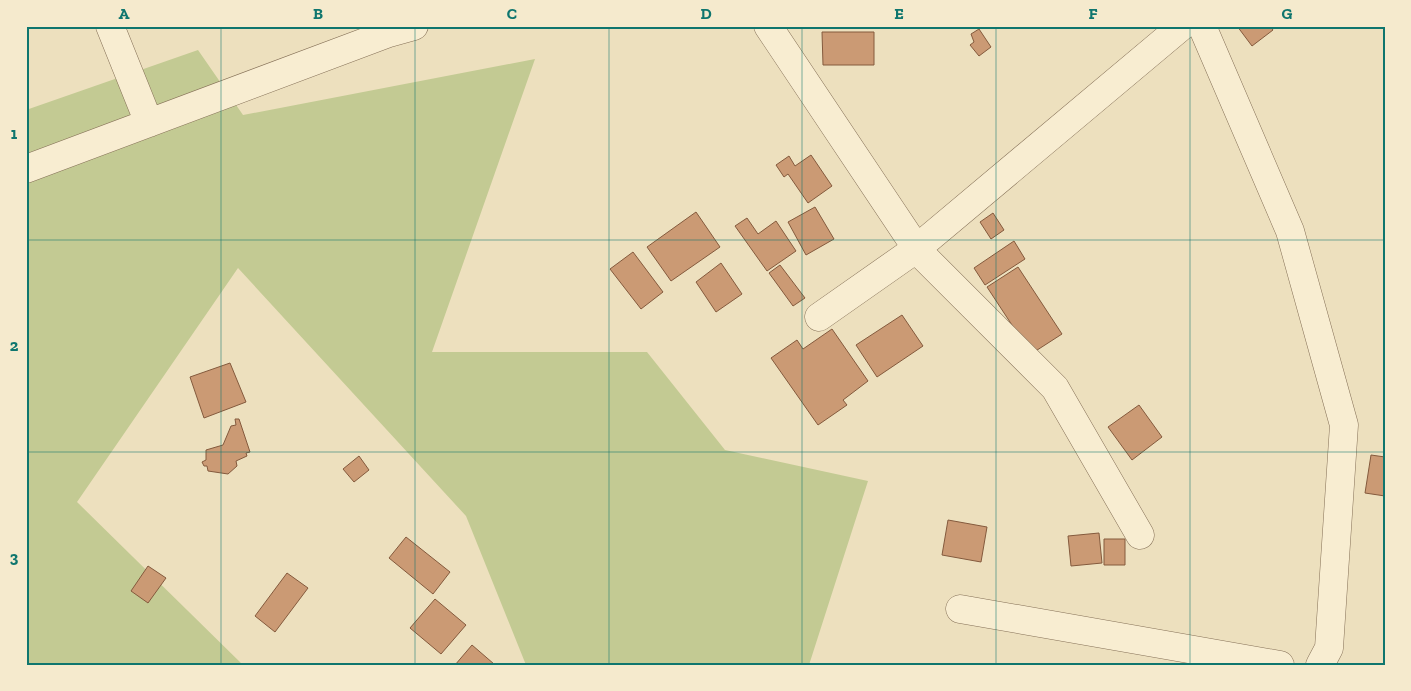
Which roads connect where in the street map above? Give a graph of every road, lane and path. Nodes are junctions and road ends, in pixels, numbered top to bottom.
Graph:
1 (110, 26) edge
2 (414, 26) edge
3 (768, 26) edge
4 (1182, 26) edge
5 (1202, 26) edge
6 (149, 123) junction
7 (26, 169) edge
8 (916, 249) junction
9 (819, 316) dead end
10 (1140, 535) dead end
11 (960, 608) dead end
12 (1280, 665) edge
13 (1320, 665) edge

1 - 6 street
2 - 6 street
3 - 8 street
4 - 8 street
5 - 13 street
6 - 7 street
8 - 9 street
8 - 10 street
11 - 12 street

